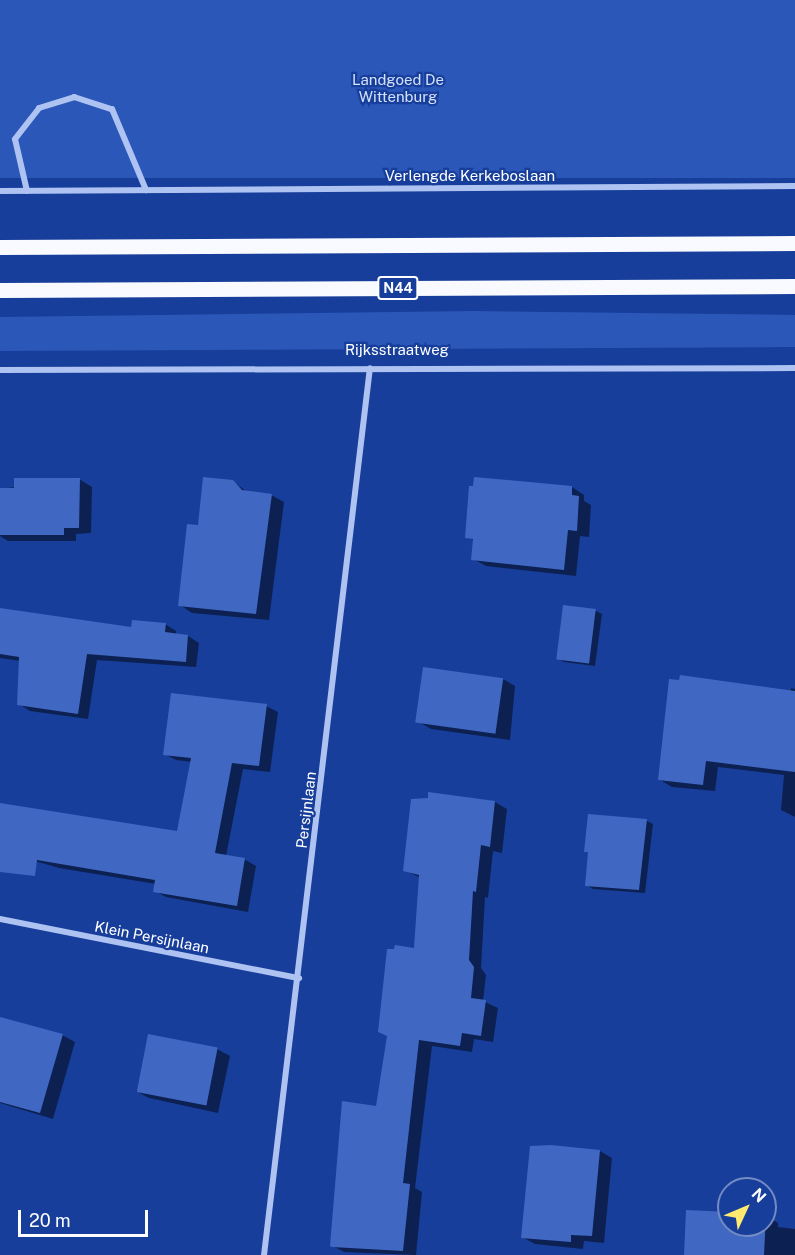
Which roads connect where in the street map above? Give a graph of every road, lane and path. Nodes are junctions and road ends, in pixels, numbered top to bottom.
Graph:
1 (795, 186) edge
2 (146, 190) junction
3 (0, 191) edge
4 (27, 191) junction
5 (795, 243) edge
6 (0, 247) edge
7 (795, 286) edge
8 (0, 290) edge
9 (370, 368) junction
10 (795, 368) edge
11 (0, 370) edge
12 (0, 919) edge
13 (299, 978) junction
14 (264, 1255) edge

1 - 2 street, Verlengde Kerkeboslaan
2 - 4 street, Verlengde Kerkeboslaan
2 - 4 street
3 - 4 street, Verlengde Kerkeboslaan
5 - 6 main road
7 - 8 main road, N44
9 - 10 street, Rijksstraatweg
9 - 11 street, Rijksstraatweg
9 - 13 street, Persijnlaan
12 - 13 street, Klein Persijnlaan
13 - 14 street, Persijnlaan

